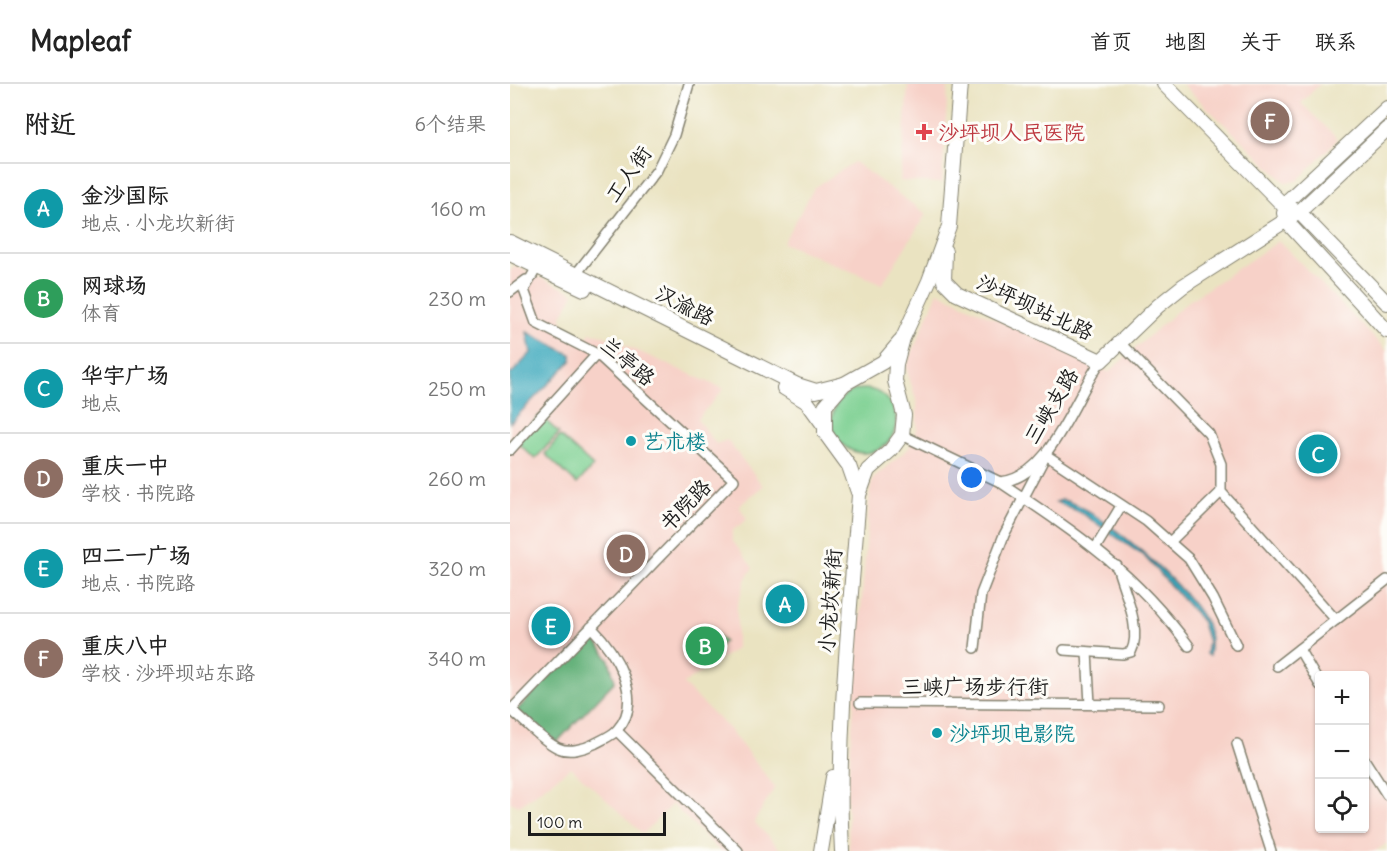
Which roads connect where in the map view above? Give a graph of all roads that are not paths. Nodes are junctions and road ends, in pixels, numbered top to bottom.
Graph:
1 (689, 84) edge
2 (960, 84) edge
3 (1164, 84) edge
4 (1387, 108) edge
5 (1387, 129) edge
6 (1283, 205) junction
7 (1299, 212) junction
8 (1286, 221) junction
9 (949, 226) junction
10 (510, 242) edge
11 (510, 255) edge
12 (535, 270) junction
13 (576, 274) junction
14 (510, 292) edge
15 (1387, 303) edge
16 (1387, 331) edge
17 (903, 338) junction
18 (1119, 342) junction
19 (597, 354) junction
20 (1101, 361) junction
21 (844, 384) junction
22 (823, 424) junction
23 (902, 435) junction
24 (510, 450) edge
25 (1046, 455) junction
26 (734, 480) joint
27 (1000, 482) junction
28 (1221, 492) junction
29 (859, 495) junction
30 (1025, 499) junction
31 (1121, 506) junction
32 (1171, 541) junction
33 (1096, 547) junction
34 (1116, 564) junction
35 (1387, 580) edge
36 (1336, 620) junction
37 (591, 627) junction
38 (1236, 645) dead end
39 (1189, 646) dead end
40 (975, 648) dead end
41 (1299, 649) junction
42 (1064, 650) dead end
43 (1087, 652) junction
44 (1277, 666) dead end
45 (1315, 676) edge
46 (860, 703) dead end
47 (1090, 705) junction
48 (1159, 705) dead end
49 (843, 709) junction
50 (511, 710) edge
51 (616, 731) junction
52 (1237, 744) dead end
53 (1369, 766) edge
54 (1387, 795) edge
55 (738, 851) edge
56 (821, 851) edge
57 (842, 851) edge
58 (1271, 851) edge

1 - 13 street, 工人街
2 - 9 main road
3 - 6 main road
4 - 6 main road
5 - 7 main road, 沙坪坝站北路
6 - 7 main road
6 - 8 main road
7 - 8 main road, 沙坪坝站北路
7 - 15 main road
8 - 16 main road
8 - 18 main road, 沙坪坝站北路
9 - 17 main road
9 - 20 main road, 沙坪坝站北路
10 - 13 main road, 汉渝路
11 - 12 main road, 汉渝路
12 - 14 street
12 - 19 street, 兰亭路
12 - 22 main road, 汉渝路
13 - 21 main road, 汉渝路
17 - 21 main road
17 - 23 main road
18 - 20 main road, 沙坪坝站北路
18 - 28 street
19 - 24 street
19 - 26 street, 兰亭路
20 - 25 street, 三峡支路
21 - 22 main road
22 - 29 main road, 小龙坎新街
23 - 27 street
23 - 29 main road, 小龙坎新街
25 - 27 street, 三峡支路
25 - 30 street, 三峡广场步行街
25 - 31 street
26 - 37 street, 书院路
27 - 30 street
28 - 32 street
28 - 36 street
29 - 49 main road, 小龙坎新街
30 - 33 street
30 - 40 street, 三峡广场步行街
31 - 32 street
31 - 33 street
32 - 38 street
33 - 34 street
34 - 39 street
34 - 43 street, 三峡广场步行街
35 - 36 street
36 - 41 street
37 - 50 street, 书院路
37 - 51 street
41 - 44 street
41 - 45 street
42 - 43 street, 三峡广场步行街
43 - 47 street
46 - 47 street, 三峡广场步行街
47 - 48 street, 三峡广场步行街
49 - 56 main road, 小龙坎新街
49 - 57 main road, 小龙坎新街
50 - 51 street
51 - 55 street
52 - 58 street
53 - 54 street

